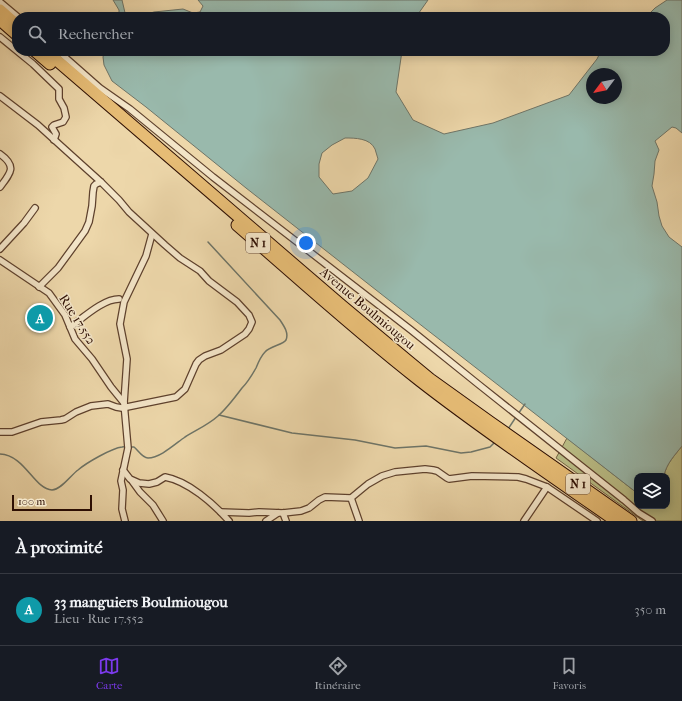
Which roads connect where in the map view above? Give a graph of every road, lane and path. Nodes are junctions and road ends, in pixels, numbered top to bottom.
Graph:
1 (0, 2) edge
2 (0, 10) edge
3 (12, 12) edge
4 (0, 20) edge
5 (12, 21) edge
6 (12, 31) edge
7 (0, 37) edge
8 (12, 47) edge
9 (23, 56) edge
10 (41, 56) edge
11 (52, 56) edge
12 (64, 56) edge
13 (0, 96) edge
14 (54, 140) junction
15 (0, 154) edge
16 (101, 182) junction
17 (0, 186) edge
18 (35, 208) dead end
19 (152, 234) junction
20 (0, 249) edge
21 (0, 260) edge
22 (39, 287) junction
23 (121, 300) junction
24 (70, 327) junction
25 (124, 405) junction
26 (488, 426) junction
27 (0, 432) edge
28 (523, 451) junction
29 (123, 470) junction
30 (130, 479) junction
31 (547, 487) junction
32 (351, 498) junction
33 (221, 512) junction
34 (281, 513) junction
35 (125, 521) edge
36 (163, 521) edge
37 (230, 521) edge
38 (266, 521) edge
39 (286, 521) edge
40 (359, 521) edge
41 (524, 521) edge
42 (597, 521) edge
43 (616, 521) edge
44 (631, 521) edge
45 (652, 521) edge

1 - 3 street
2 - 5 highway
4 - 6 highway
7 - 8 street
9 - 14 street
10 - 26 highway, Avenue Boulmiougou / N 1
11 - 26 highway, Avenue Boulmiougou / N 1
12 - 45 street
13 - 14 street
14 - 16 street
15 - 17 street
16 - 19 street
16 - 22 street
18 - 20 street
19 - 23 street
19 - 25 street
21 - 22 street, Rue 17.552
22 - 24 street, Rue 17.552
23 - 24 street
23 - 25 street
24 - 25 street, Rue 17.552
25 - 27 street
25 - 29 street
26 - 28 highway, Avenue Boulmiougou / N 1
28 - 43 highway, Avenue Boulmiougou / N 1
28 - 44 highway, Avenue Boulmiougou / N 1
29 - 30 street
29 - 35 street
30 - 33 street
30 - 36 street
31 - 32 street
31 - 41 street
31 - 42 street
32 - 34 street
32 - 40 street
33 - 34 street
33 - 37 street
34 - 38 street
34 - 39 street

